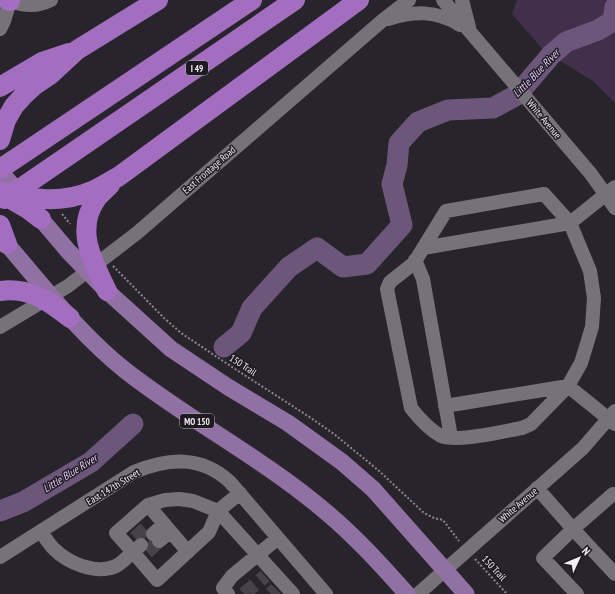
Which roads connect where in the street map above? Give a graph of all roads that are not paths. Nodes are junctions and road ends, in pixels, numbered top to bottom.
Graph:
1 (52, 0) edge
2 (158, 0) edge
3 (252, 0) edge
4 (295, 0) edge
5 (359, 0) edge
6 (409, 0) edge
7 (443, 0) edge
8 (462, 0) edge
9 (8, 1) edge
10 (383, 20) junction
11 (0, 28) edge
12 (470, 32) junction
13 (77, 50) junction
14 (0, 87) edge
15 (0, 140) edge
16 (0, 170) edge
17 (118, 177) junction
18 (610, 191) edge
19 (0, 192) edge
20 (23, 198) junction
21 (0, 203) edge
22 (615, 208) edge
23 (41, 219) junction
24 (570, 223) junction
25 (0, 225) edge
26 (3, 240) edge
27 (423, 248) junction
28 (415, 260) junction
29 (0, 291) edge
30 (107, 291) junction
31 (70, 318) junction
32 (0, 328) edge
33 (568, 386) junction
34 (445, 406) junction
35 (613, 418) edge
36 (451, 437) junction
37 (537, 488) junction
38 (240, 493) junction
39 (615, 495) edge
40 (148, 505) junction
41 (218, 511) junction
42 (167, 528) junction
43 (573, 529) junction
44 (40, 532) junction
45 (278, 538) junction
46 (140, 552) junction
47 (188, 552) junction
48 (257, 555) junction
49 (0, 557) edge
50 (445, 569) junction
51 (615, 574) edge
52 (228, 594) edge
53 (293, 594) edge
54 (326, 594) edge
55 (407, 594) edge
56 (418, 594) edge
57 (466, 594) edge
58 (577, 594) edge

1 - 9 street
2 - 13 highway
3 - 16 highway, I 49
4 - 21 highway, I 49
5 - 17 highway
6 - 10 street, East Frontage Road
7 - 12 street, White Avenue
8 - 12 street
9 - 11 street
10 - 12 street, White Avenue
10 - 32 street, East Frontage Road
12 - 18 street, White Avenue
13 - 14 highway
13 - 15 highway
16 - 20 main road
17 - 20 highway
17 - 30 highway
18 - 22 street, White Avenue
18 - 24 street
19 - 20 highway
19 - 23 highway
20 - 23 main road
23 - 30 main road
24 - 27 street
24 - 27 street
24 - 33 street
25 - 26 highway
26 - 31 main road, MO 150
27 - 28 street
28 - 34 street
28 - 36 street
29 - 31 highway
30 - 50 main road
31 - 55 main road, MO 150
33 - 34 street
33 - 35 street
33 - 36 street
34 - 36 street
35 - 37 street, White Avenue
37 - 43 street
37 - 50 street, White Avenue
38 - 41 street
38 - 44 street, East 147th Street
38 - 45 street, East 147th Street
39 - 43 street
40 - 41 street
40 - 42 street
40 - 46 street
41 - 47 street
41 - 48 street
42 - 42 street
42 - 47 street
43 - 51 street
43 - 58 street
44 - 46 street
44 - 49 street, East 147th Street
45 - 48 street
45 - 54 street, East 147th Street
46 - 47 street
48 - 52 street
48 - 53 street
50 - 56 street, White Avenue
50 - 57 main road

